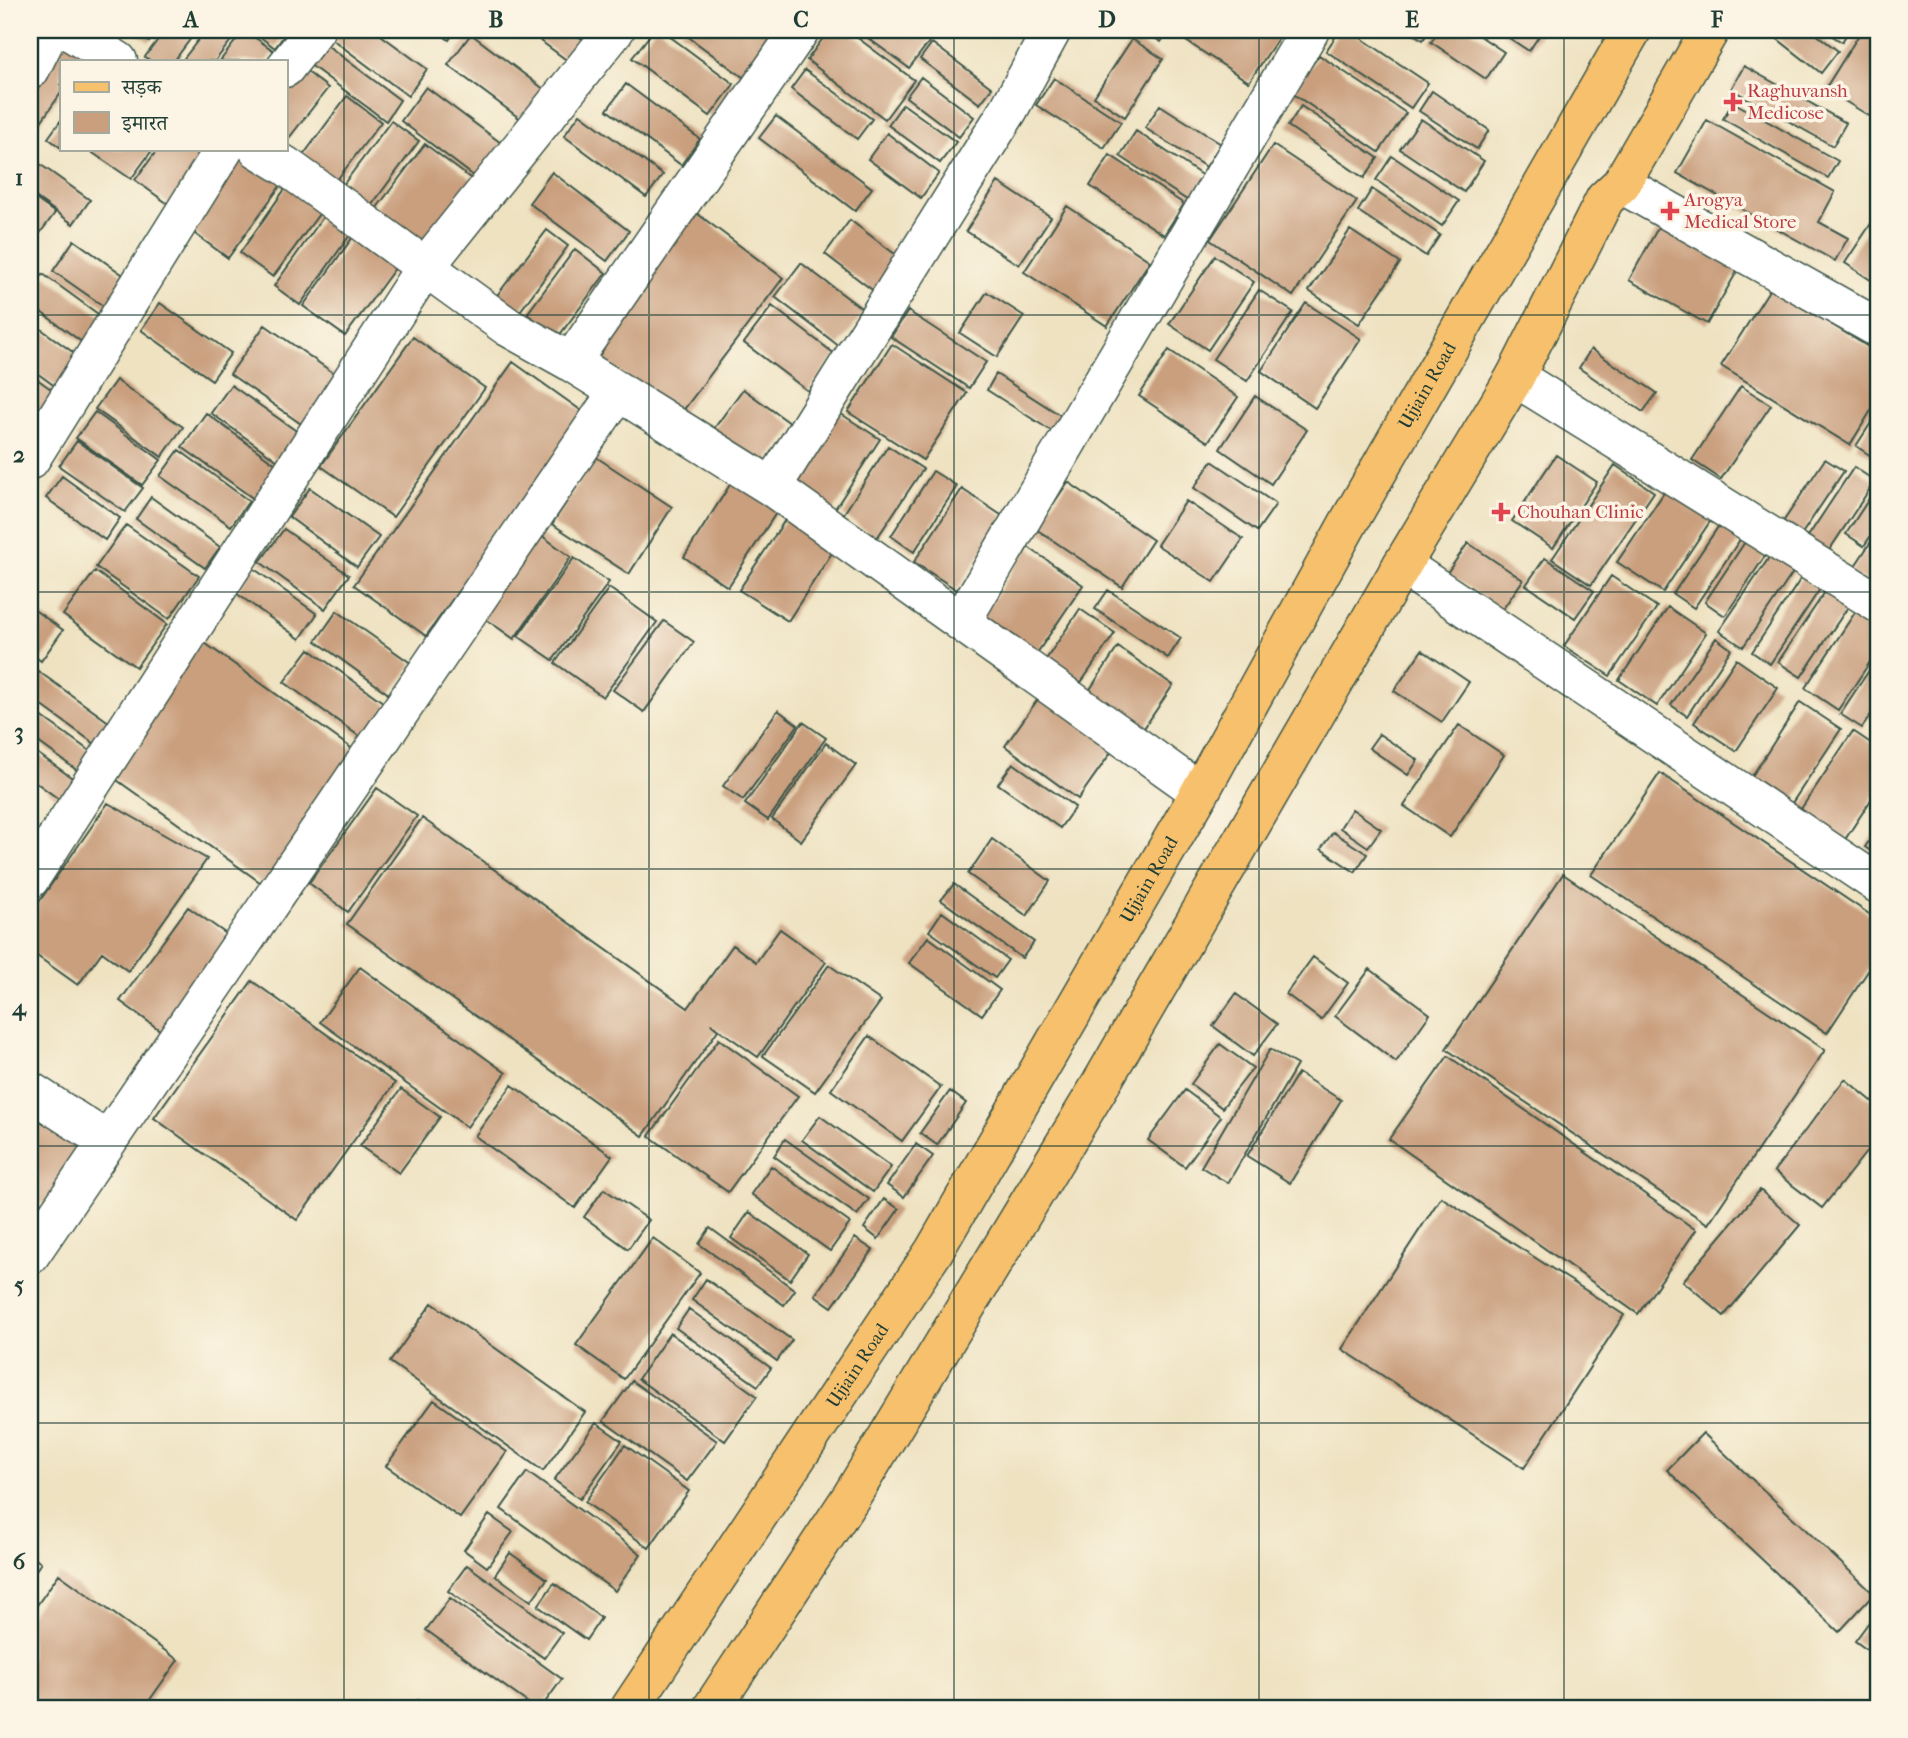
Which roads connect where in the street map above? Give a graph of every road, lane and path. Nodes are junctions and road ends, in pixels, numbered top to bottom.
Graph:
1 (50, 30) edge
2 (68, 30) edge
3 (315, 30) edge
4 (615, 30) edge
5 (800, 30) edge
6 (1052, 30) edge
7 (1311, 30) edge
8 (1632, 30) edge
9 (1710, 30) edge
10 (116, 60) edge
11 (287, 65) edge
12 (30, 70) edge
13 (223, 150) edge
14 (260, 150) edge
15 (1621, 184) junction
16 (425, 267) junction
17 (1878, 328) edge
18 (571, 362) junction
19 (1515, 377) junction
20 (617, 393) junction
21 (30, 460) edge
22 (772, 487) junction
23 (1402, 565) junction
24 (1878, 603) edge
25 (961, 622) junction
26 (1200, 792) junction
27 (30, 879) edge
28 (1878, 884) edge
29 (30, 1091) edge
30 (107, 1141) junction
31 (30, 1255) edge
32 (630, 1708) edge
33 (712, 1708) edge

1 - 12 street
2 - 10 street
3 - 11 street
4 - 16 street
5 - 18 street
6 - 22 street
7 - 25 street
8 - 26 main road, Ujjain Road
9 - 15 main road
13 - 21 street
14 - 16 street
15 - 17 street
15 - 19 main road
16 - 18 street
16 - 27 street
18 - 20 street
19 - 23 main road
19 - 24 street
20 - 22 street
20 - 30 street
22 - 25 street
23 - 28 street
23 - 33 main road
25 - 26 street
26 - 32 main road, Ujjain Road
29 - 30 street
30 - 31 street

